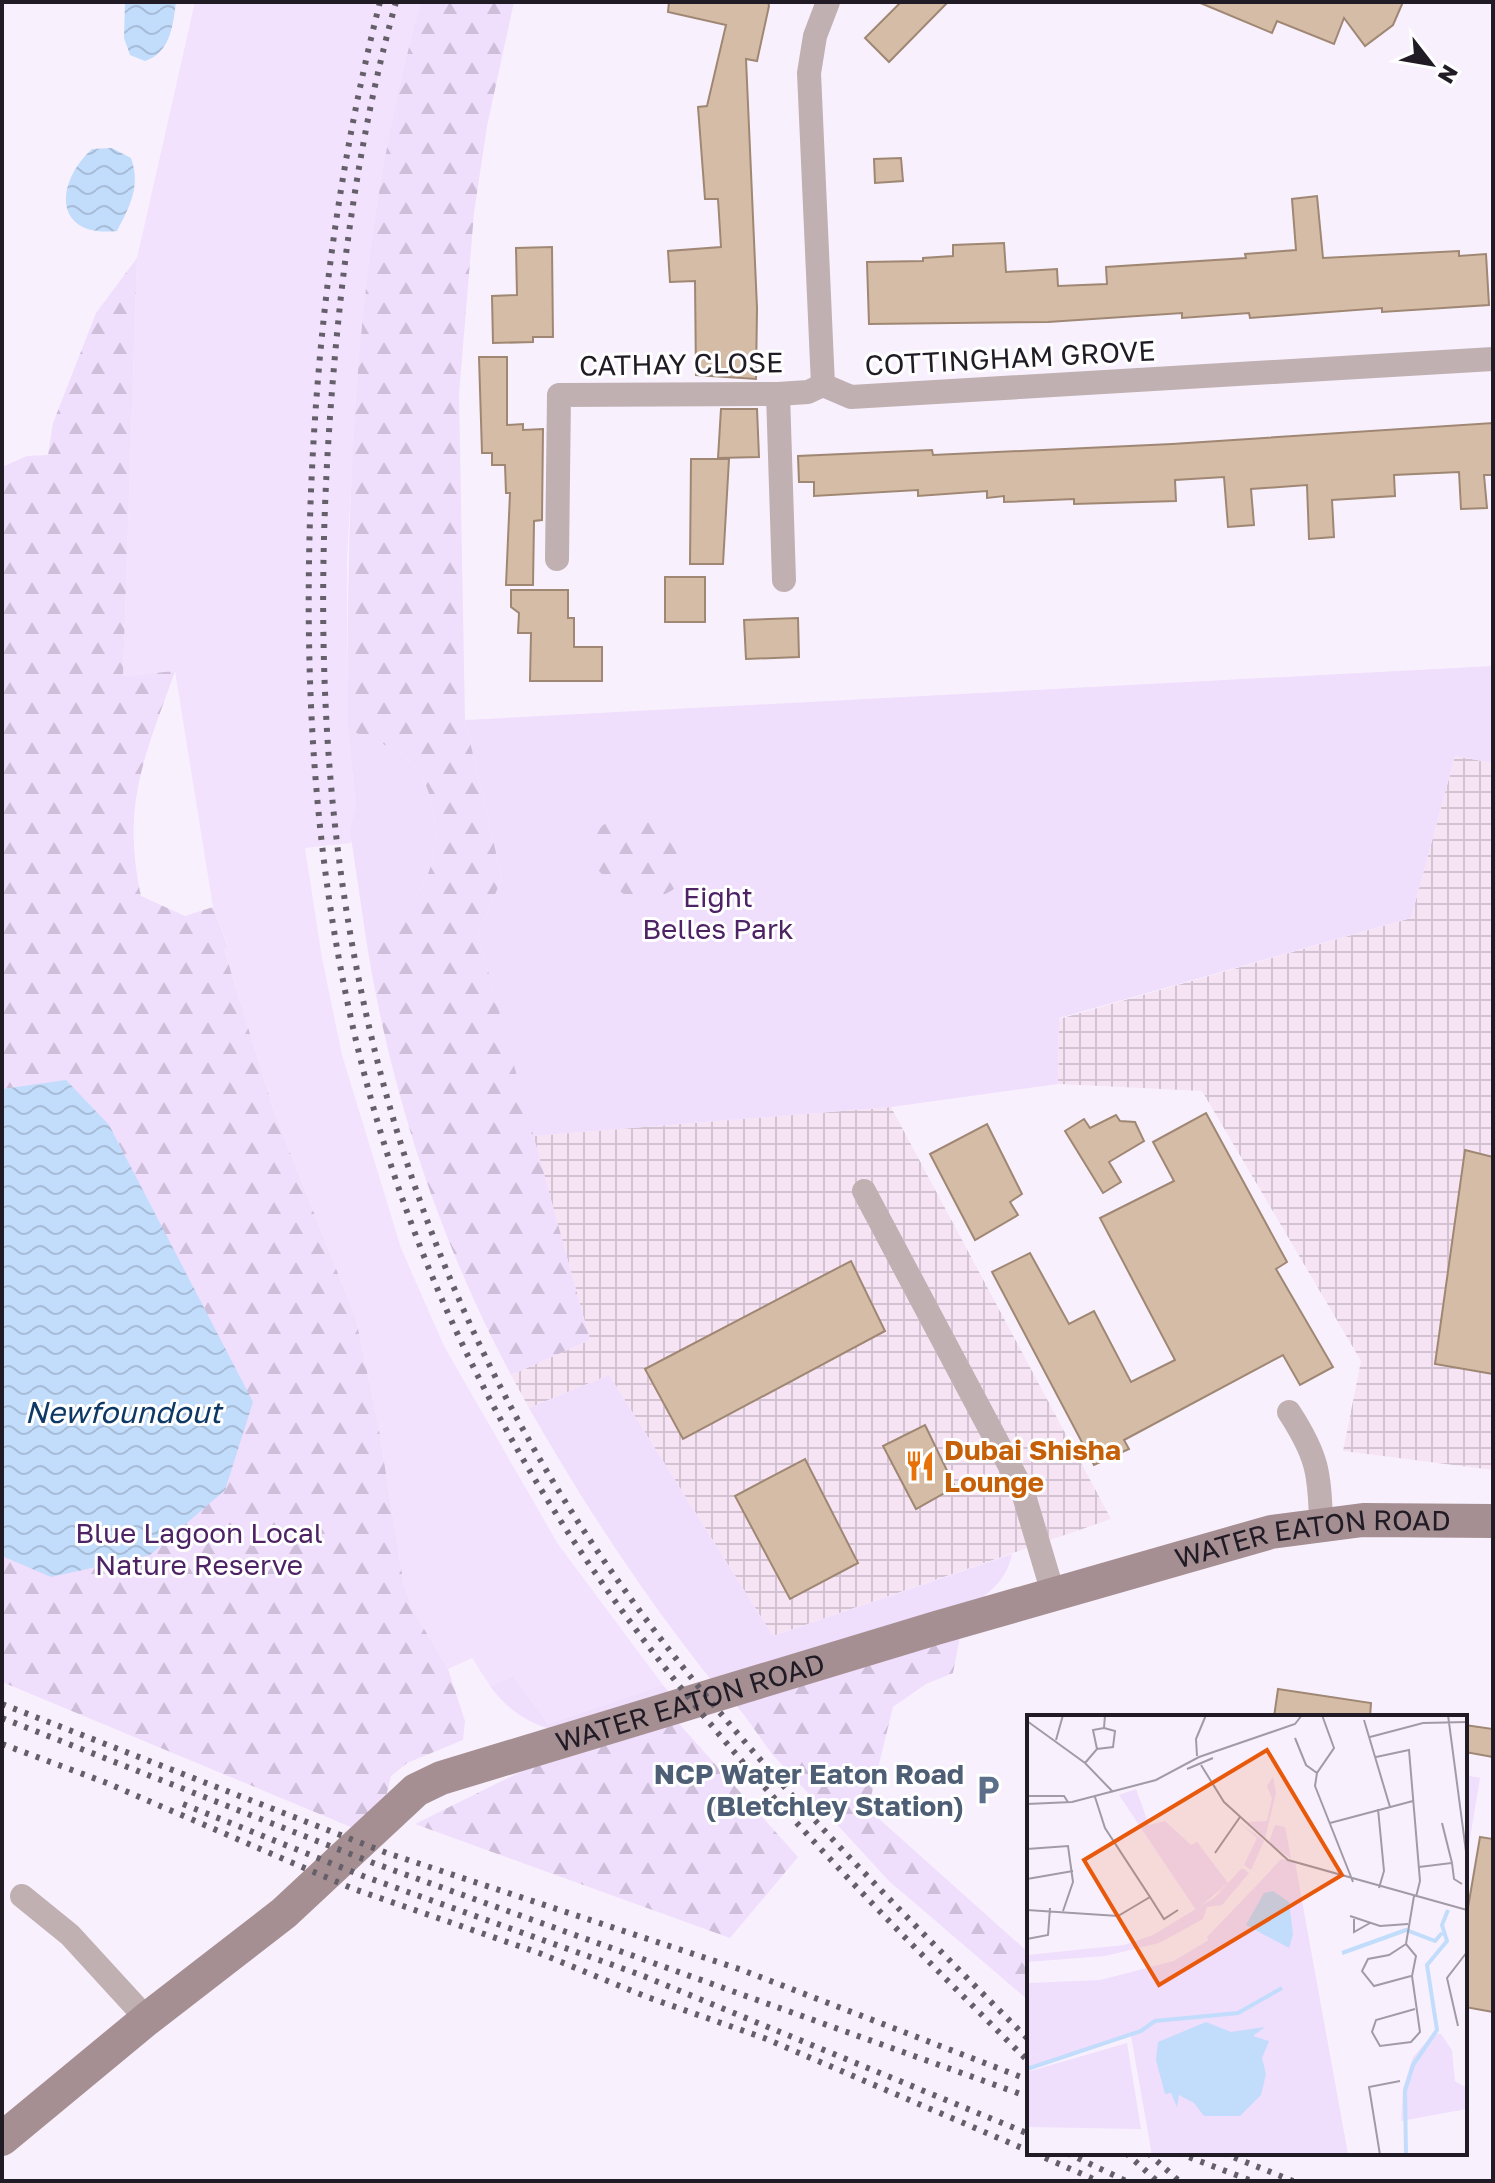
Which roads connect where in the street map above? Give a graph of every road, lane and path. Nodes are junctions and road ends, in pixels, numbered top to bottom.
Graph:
1 (828, 2) edge
2 (1493, 359) edge
3 (823, 385) junction
4 (778, 394) junction
5 (557, 559) dead end
6 (784, 580) dead end
7 (864, 1191) dead end
8 (1289, 1412) dead end
9 (1493, 1521) edge
10 (1321, 1523) junction
11 (1053, 1593) junction
12 (22, 1896) dead end
13 (147, 2019) junction
14 (2, 2139) edge

1 - 3 street
2 - 3 street, COTTINGHAM GROVE
3 - 4 street, CATHAY CLOSE
4 - 5 street, CATHAY CLOSE
4 - 6 street
7 - 11 street
8 - 10 street
9 - 10 street, WATER EATON ROAD
10 - 11 street, WATER EATON ROAD
11 - 13 street, WATER EATON ROAD
12 - 13 street
13 - 14 street, WATER EATON ROAD

